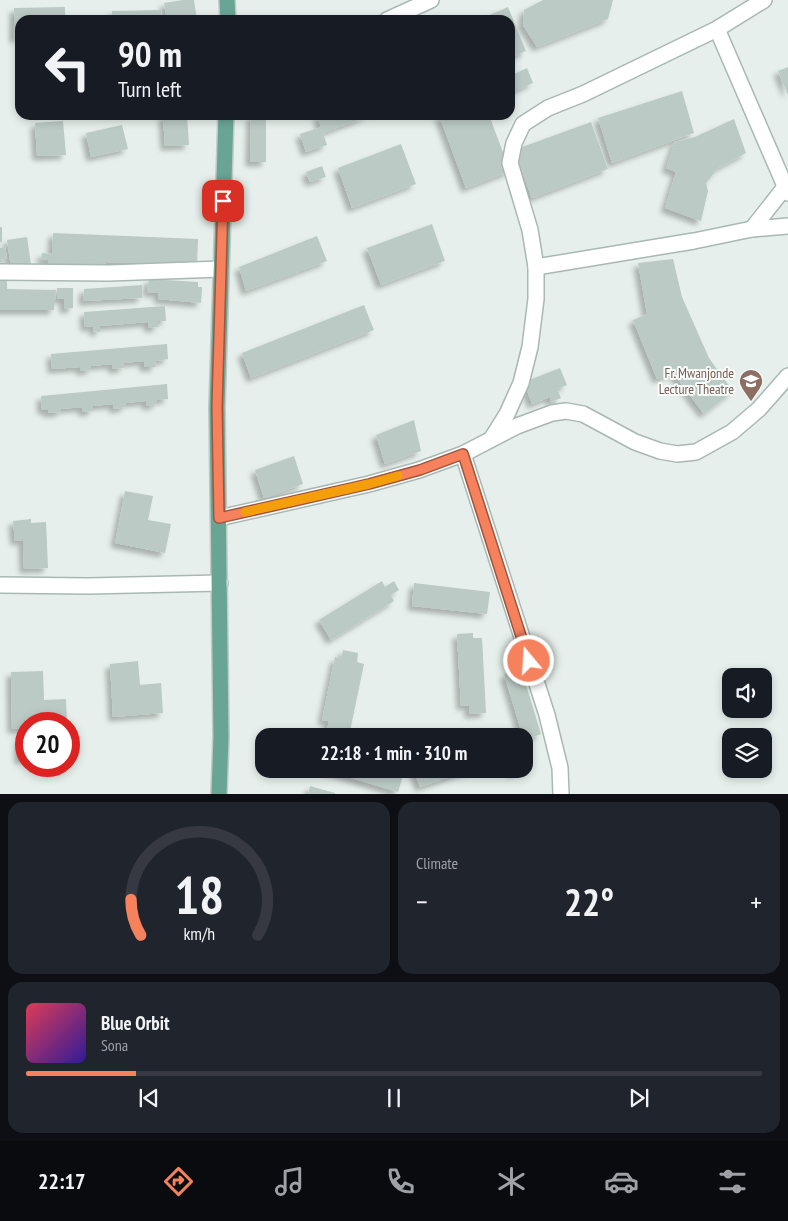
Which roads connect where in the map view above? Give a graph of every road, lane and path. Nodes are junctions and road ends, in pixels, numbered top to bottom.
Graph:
1 (227, 0) edge
2 (430, 0) edge
3 (764, 0) edge
4 (228, 15) edge
5 (398, 15) edge
6 (717, 29) junction
7 (226, 120) edge
8 (786, 190) edge
9 (788, 226) edge
10 (752, 229) junction
11 (536, 267) junction
12 (221, 269) junction
13 (0, 272) edge
14 (788, 376) edge
15 (491, 439) junction
16 (463, 454) junction
17 (219, 518) junction
18 (220, 583) junction
19 (0, 585) edge
20 (219, 794) edge
21 (561, 794) edge

1 - 4 main road
2 - 5 street
3 - 6 street
6 - 8 street
6 - 11 street
7 - 12 main road
8 - 10 street
9 - 10 street
10 - 11 street
11 - 15 street
12 - 13 street
12 - 17 main road
14 - 15 street
15 - 16 street
16 - 17 street
16 - 21 street
17 - 18 main road
18 - 19 street
18 - 20 main road

